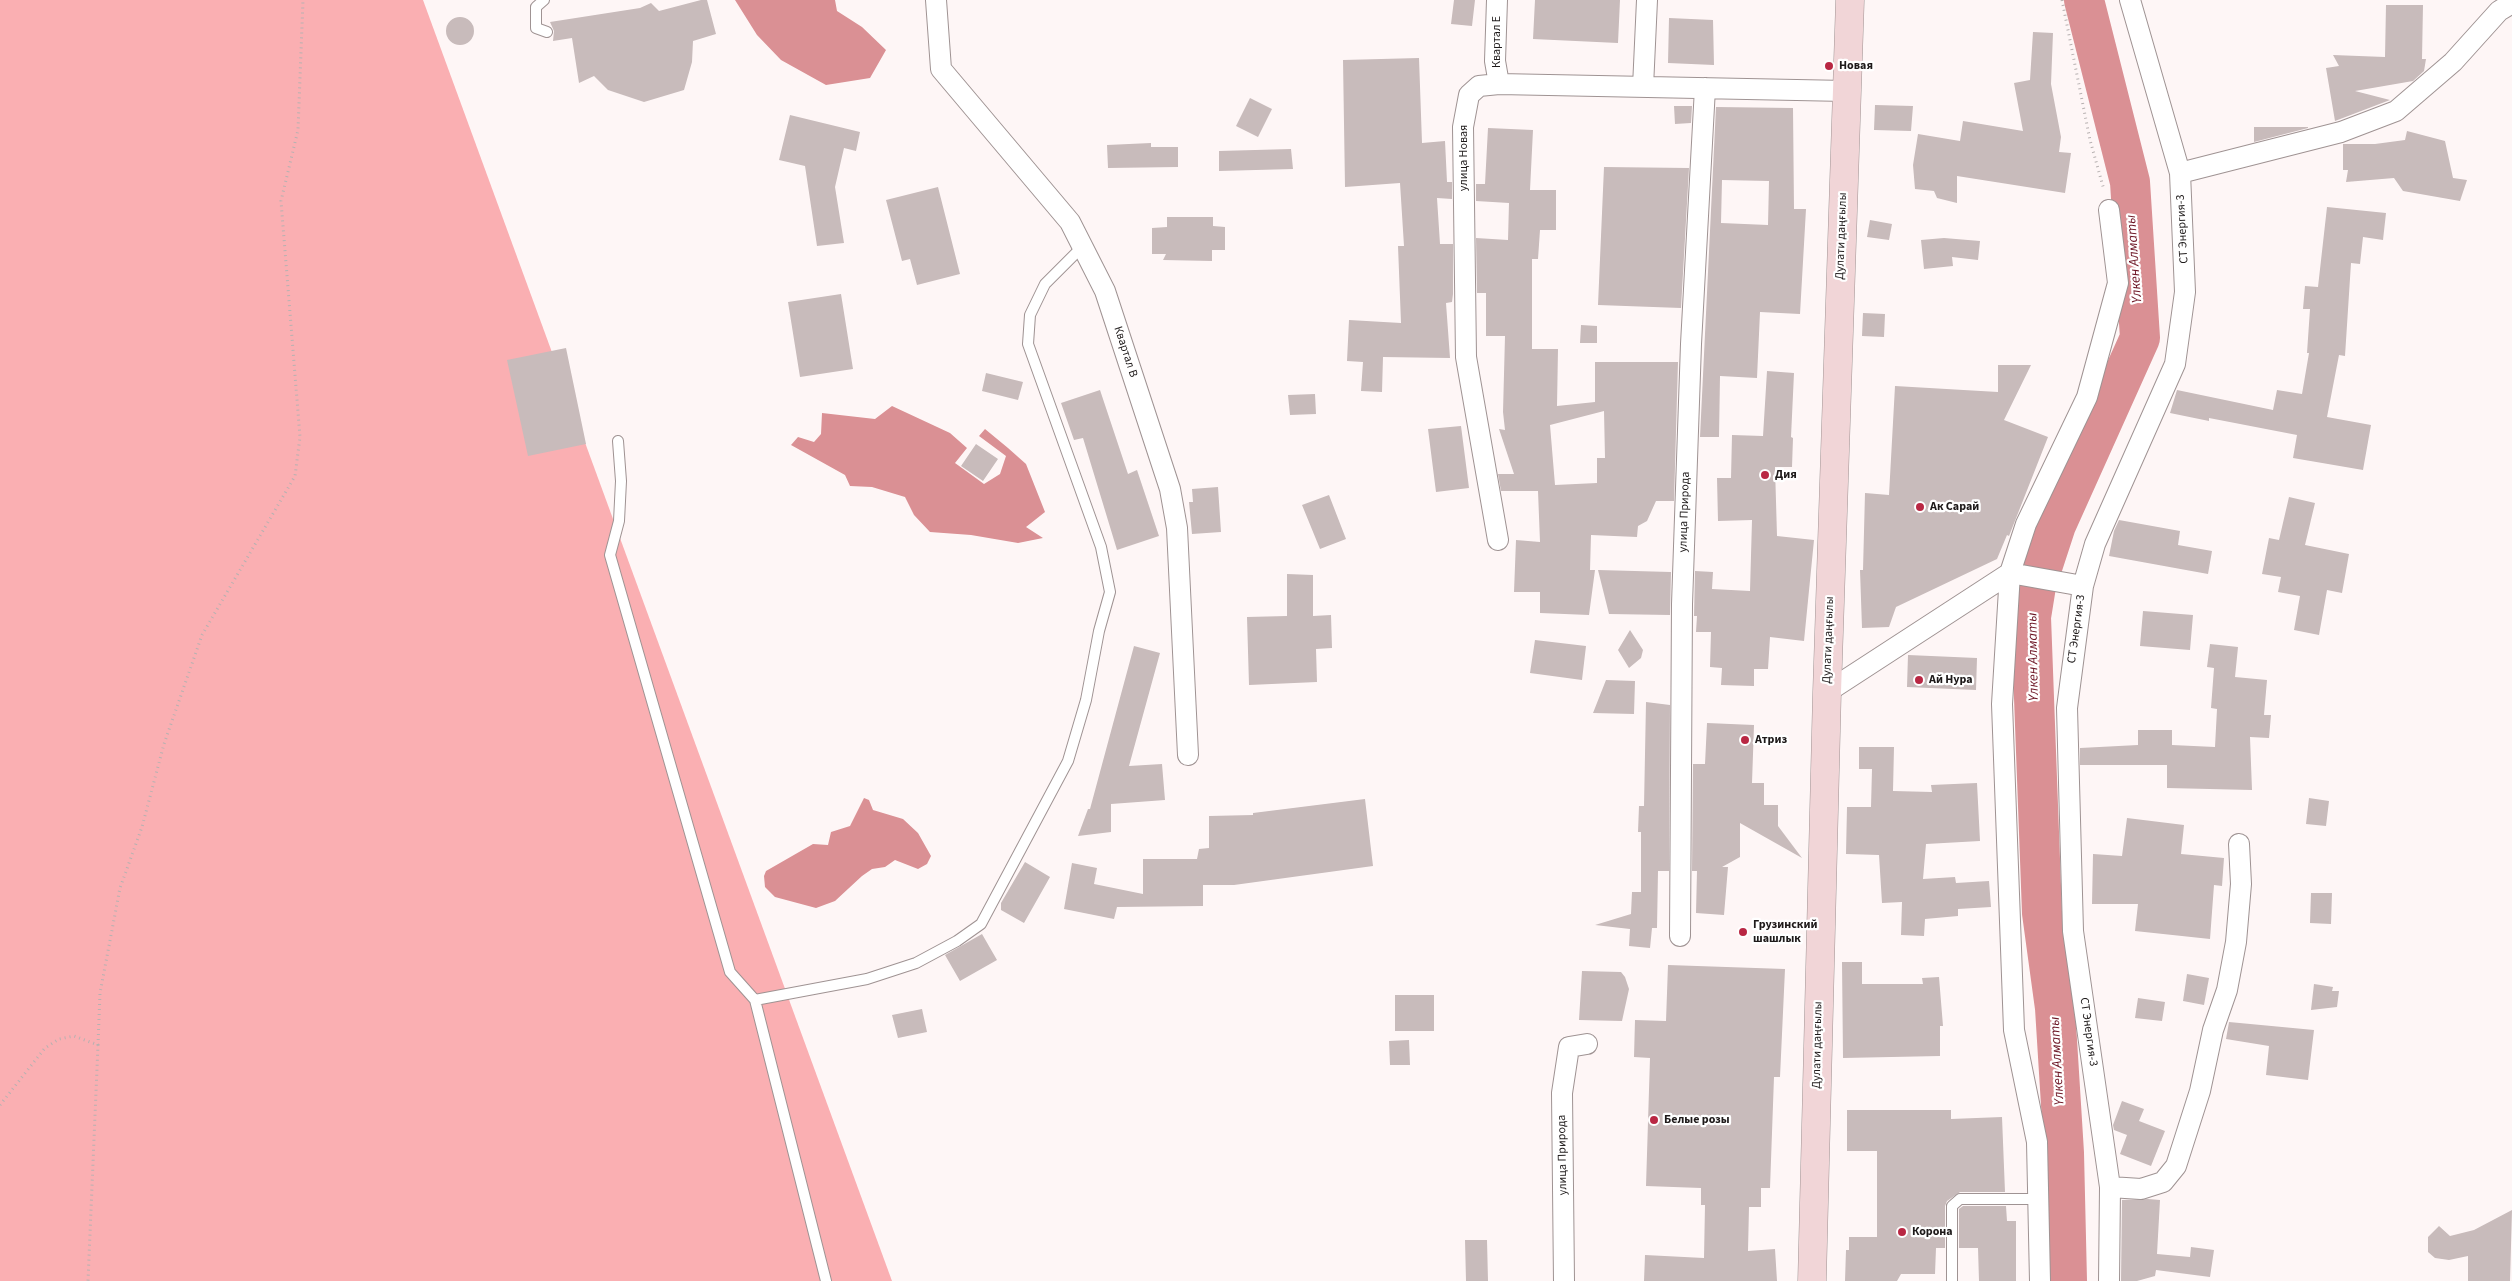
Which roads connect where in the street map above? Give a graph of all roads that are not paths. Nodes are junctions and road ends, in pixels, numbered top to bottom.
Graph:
1 (544, 0) edge
2 (936, 0) edge
3 (1497, 0) edge
4 (1647, 0) edge
5 (1850, 0) edge
6 (2130, 0) edge
7 (2512, 3) edge
8 (547, 32) dead end
9 (1498, 84) junction
10 (1644, 87) junction
11 (1705, 88) junction
12 (1846, 91) junction
13 (2180, 173) junction
14 (2109, 210) road end
15 (1083, 246) junction
16 (618, 441) dead end
17 (1498, 540) dead end
18 (2018, 575) junction
19 (2075, 585) junction
20 (1827, 692) junction
21 (1188, 755) dead end
22 (2239, 844) dead end
23 (1680, 936) dead end
24 (755, 1000) junction
25 (1587, 1044) dead end
26 (2110, 1187) junction
27 (2038, 1199) junction
28 (826, 1281) edge
29 (1564, 1281) edge
30 (1812, 1281) edge
31 (1952, 1281) edge
32 (2040, 1281) edge
33 (2109, 1281) edge

1 - 8 lane
2 - 15 street, Квартал В
3 - 9 street, Квартал Е
4 - 10 street
5 - 12 main road, Дулати даңғылы
6 - 13 street, СТ Энергия-3
7 - 13 street
9 - 10 street, улица Новая
9 - 17 street, улица Новая
10 - 11 street, улица Новая
11 - 12 street, улица Новая
11 - 23 street, улица Природа
12 - 20 main road, Дулати даңғылы
13 - 19 street, СТ Энергия-3
14 - 18 street
15 - 21 street, Квартал В
15 - 24 lane
16 - 24 lane
18 - 19 street
18 - 20 street
18 - 27 street
19 - 26 street, СТ Энергия-3
20 - 30 main road, Дулати даңғылы
22 - 26 street
24 - 28 lane
25 - 29 street, улица Природа
26 - 33 street, СТ Энергия-3
27 - 31 lane
27 - 32 street

